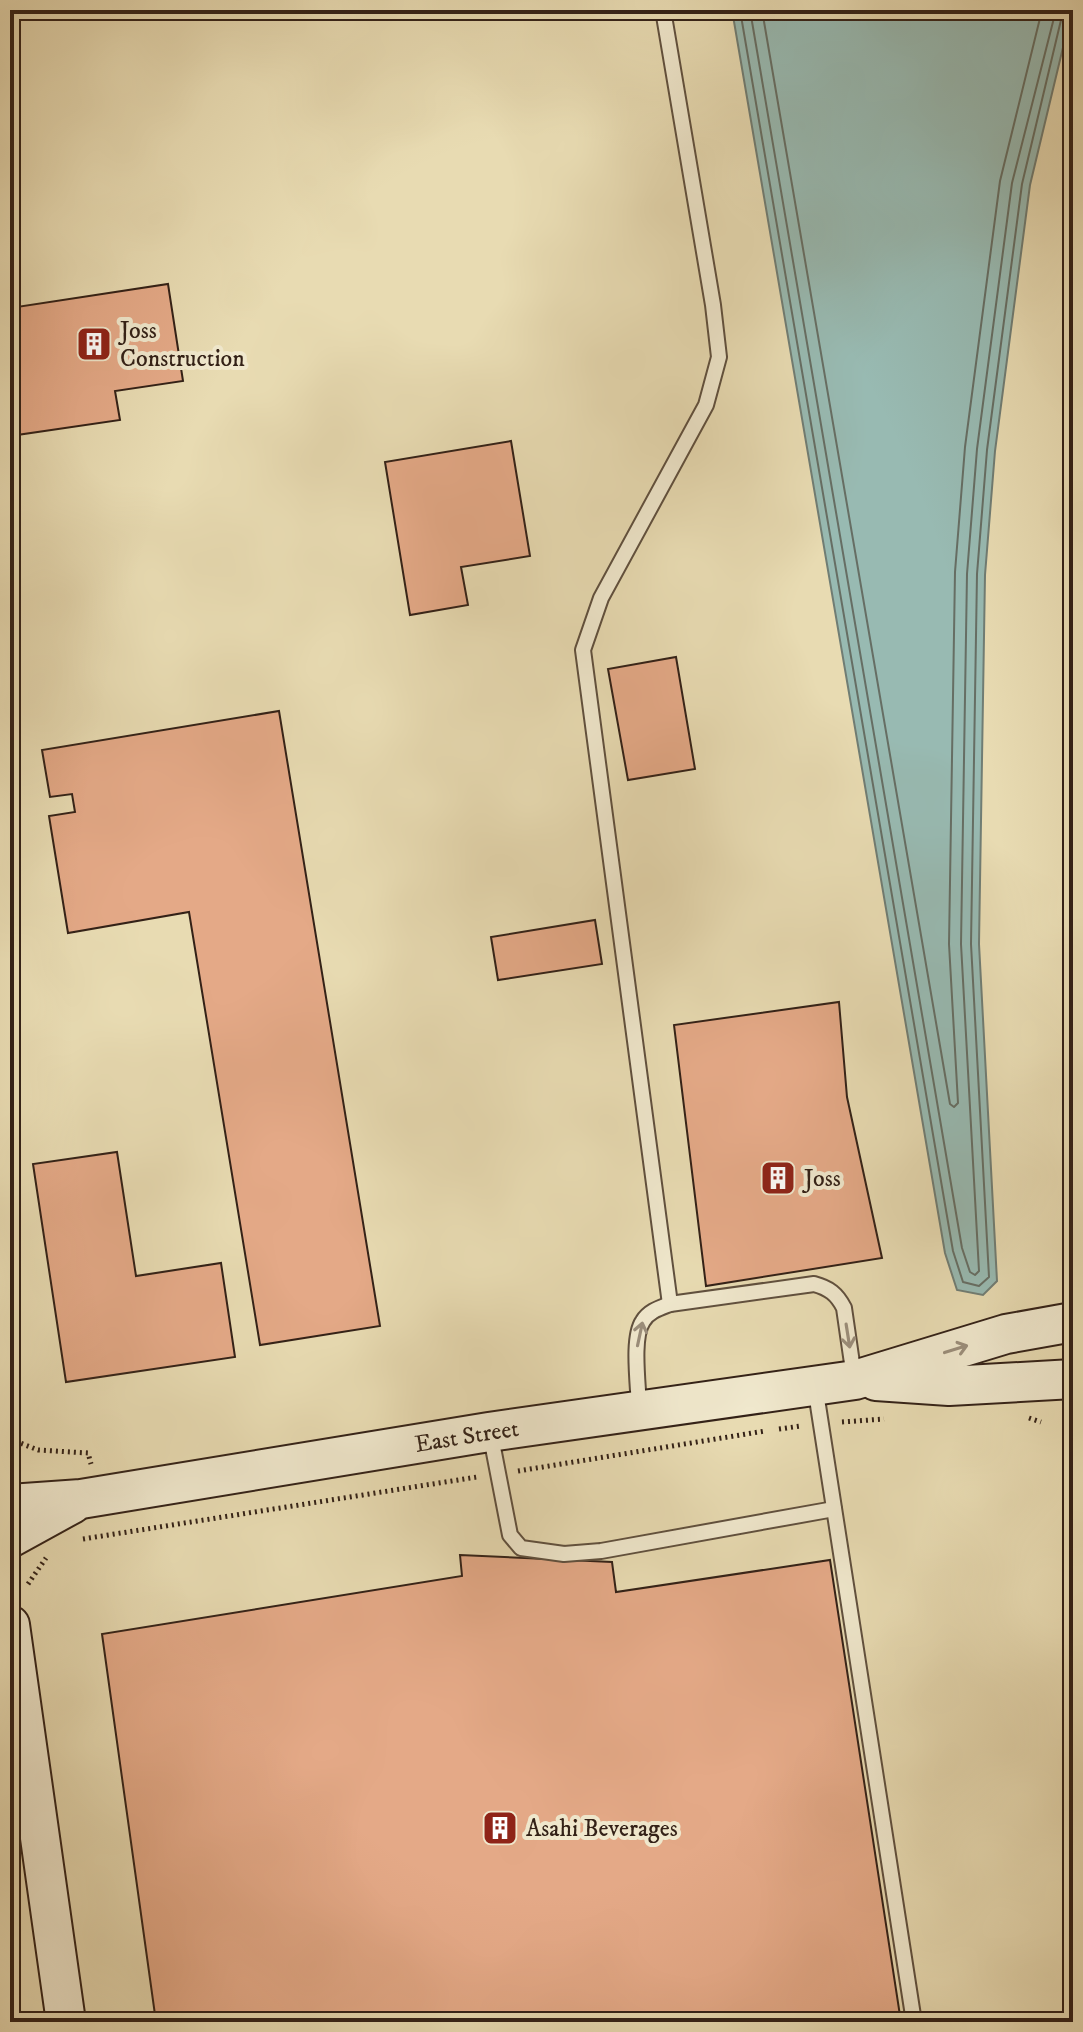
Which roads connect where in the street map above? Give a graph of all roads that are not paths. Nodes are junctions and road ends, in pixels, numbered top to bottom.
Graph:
1 (663, 10) edge
2 (670, 1304) junction
3 (1073, 1322) edge
4 (1073, 1379) edge
5 (855, 1380) junction
6 (815, 1386) junction
7 (639, 1411) junction
8 (489, 1432) junction
9 (81, 1499) junction
10 (10, 1504) edge
11 (834, 1509) junction
12 (10, 1538) edge
13 (12, 1647) edge
14 (66, 2022) edge
15 (914, 2022) edge

1 - 2 lane
2 -> 5 lane
7 -> 2 lane
5 -> 3 main road, East Street
4 - 5 main road, East Street
5 - 6 main road, East Street
6 - 7 main road, East Street
6 - 11 lane
7 - 8 main road, East Street
8 - 9 main road, East Street
8 - 11 lane
9 - 10 main road, East Street
9 - 12 main road, East Street
11 - 15 lane
13 - 14 main road

